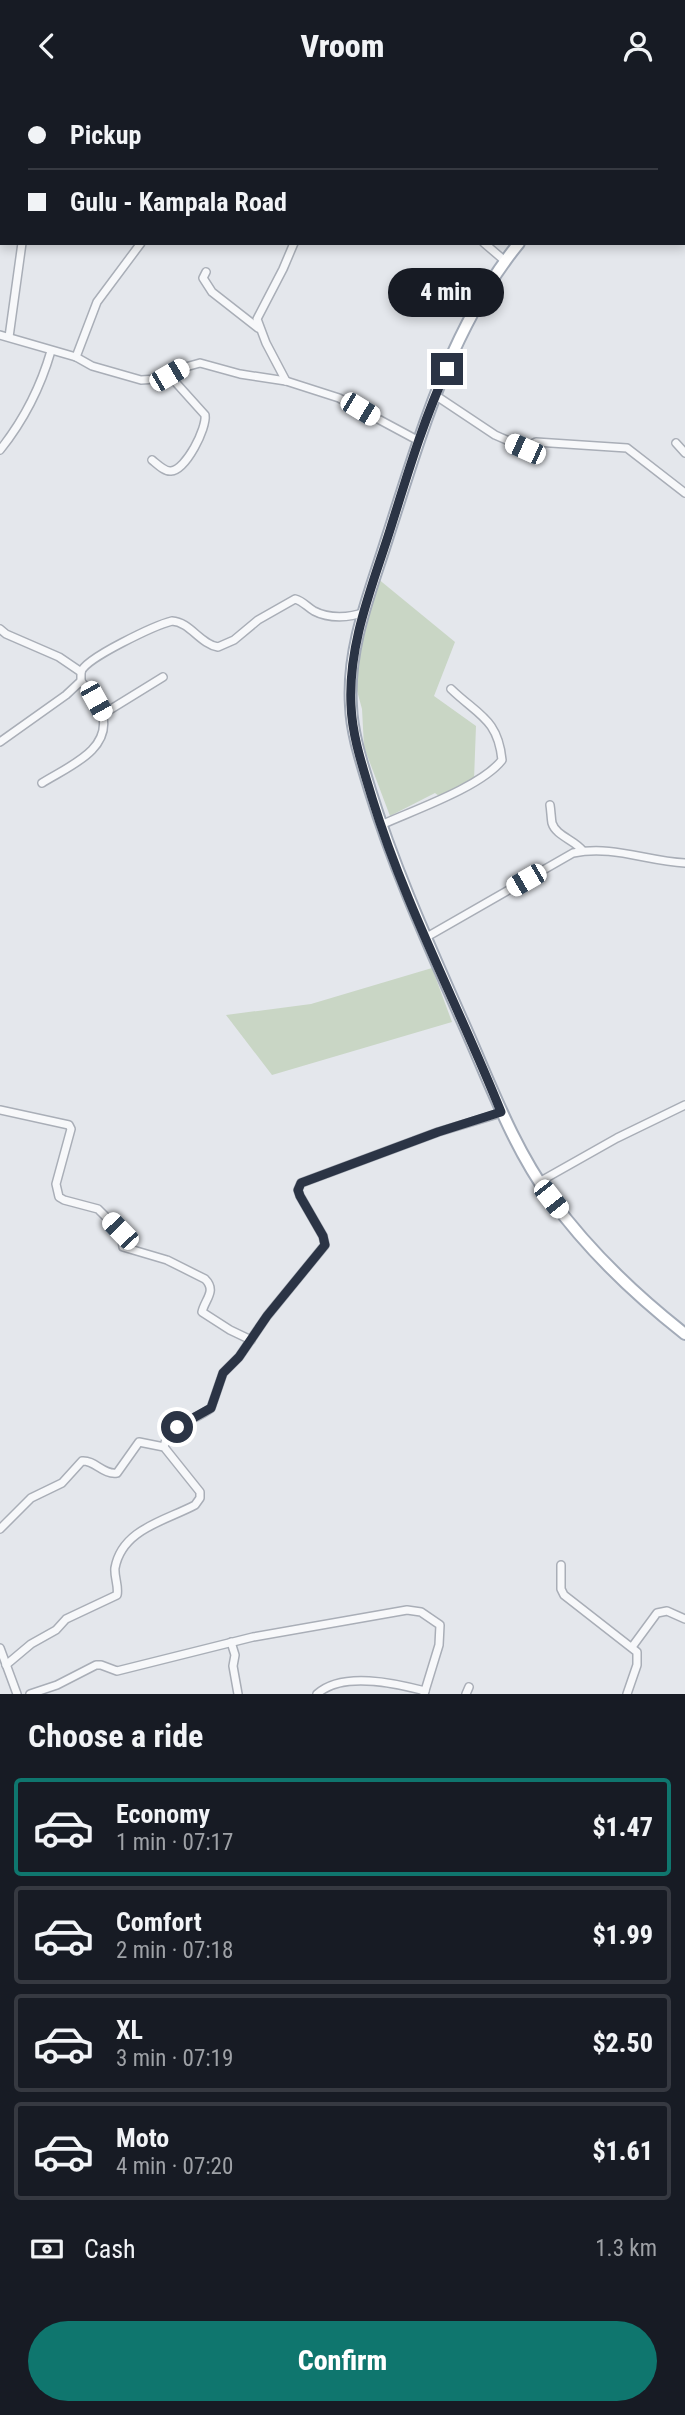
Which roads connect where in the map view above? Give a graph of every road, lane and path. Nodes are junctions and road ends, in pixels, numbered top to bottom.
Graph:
1 (22, 245) edge
2 (140, 245) edge
3 (292, 245) edge
4 (486, 245) edge
5 (517, 245) edge
6 (505, 261) junction
7 (206, 272) dead end
8 (261, 331) junction
9 (0, 335) edge
10 (9, 337) junction
11 (51, 351) junction
12 (76, 357) junction
13 (169, 375) junction
14 (286, 380) junction
15 (435, 395) junction
16 (419, 440) junction
17 (676, 443) dead end
18 (0, 450) edge
19 (685, 453) edge
20 (152, 460) dead end
21 (685, 493) edge
22 (364, 612) junction
23 (0, 629) edge
24 (81, 672) junction
25 (163, 677) dead end
26 (81, 681) junction
27 (451, 689) dead end
28 (103, 714) junction
29 (0, 742) edge
30 (42, 782) dead end
31 (550, 805) dead end
32 (381, 825) junction
33 (583, 851) junction
34 (685, 863) edge
35 (425, 938) junction
36 (685, 1105) edge
37 (0, 1110) edge
38 (501, 1112) junction
39 (539, 1182) junction
40 (684, 1332) edge
41 (251, 1341) junction
42 (164, 1447) junction
43 (0, 1529) edge
44 (561, 1565) dead end
45 (685, 1619) edge
46 (230, 1642) junction
47 (632, 1647) junction
48 (0, 1648) edge
49 (6, 1665) junction
50 (425, 1692) edge
51 (17, 1694) edge
52 (30, 1694) edge
53 (238, 1694) edge
54 (317, 1694) edge
55 (627, 1694) edge

1 - 10 street
2 - 12 street
3 - 8 street
4 - 6 street
5 - 6 main road
6 - 15 main road
7 - 8 street
8 - 14 street
9 - 10 street
10 - 11 street
11 - 12 street
11 - 18 street
12 - 13 street
13 - 14 street
13 - 20 street
14 - 16 street
15 - 16 main road
15 - 21 street
16 - 22 main road
17 - 19 street
22 - 24 street
22 - 32 main road
23 - 24 street
24 - 26 street
25 - 28 street
26 - 28 street
26 - 29 street
27 - 32 street
28 - 30 street
31 - 33 street
32 - 35 main road
33 - 34 street
33 - 35 street
35 - 38 main road
36 - 39 street
37 - 41 street
38 - 39 main road
38 - 41 street
39 - 40 main road
41 - 42 street
42 - 43 street
42 - 49 street
44 - 47 street
45 - 47 street
46 - 50 street
46 - 52 street
46 - 53 street
47 - 55 street
48 - 49 street
49 - 51 street
50 - 54 street

